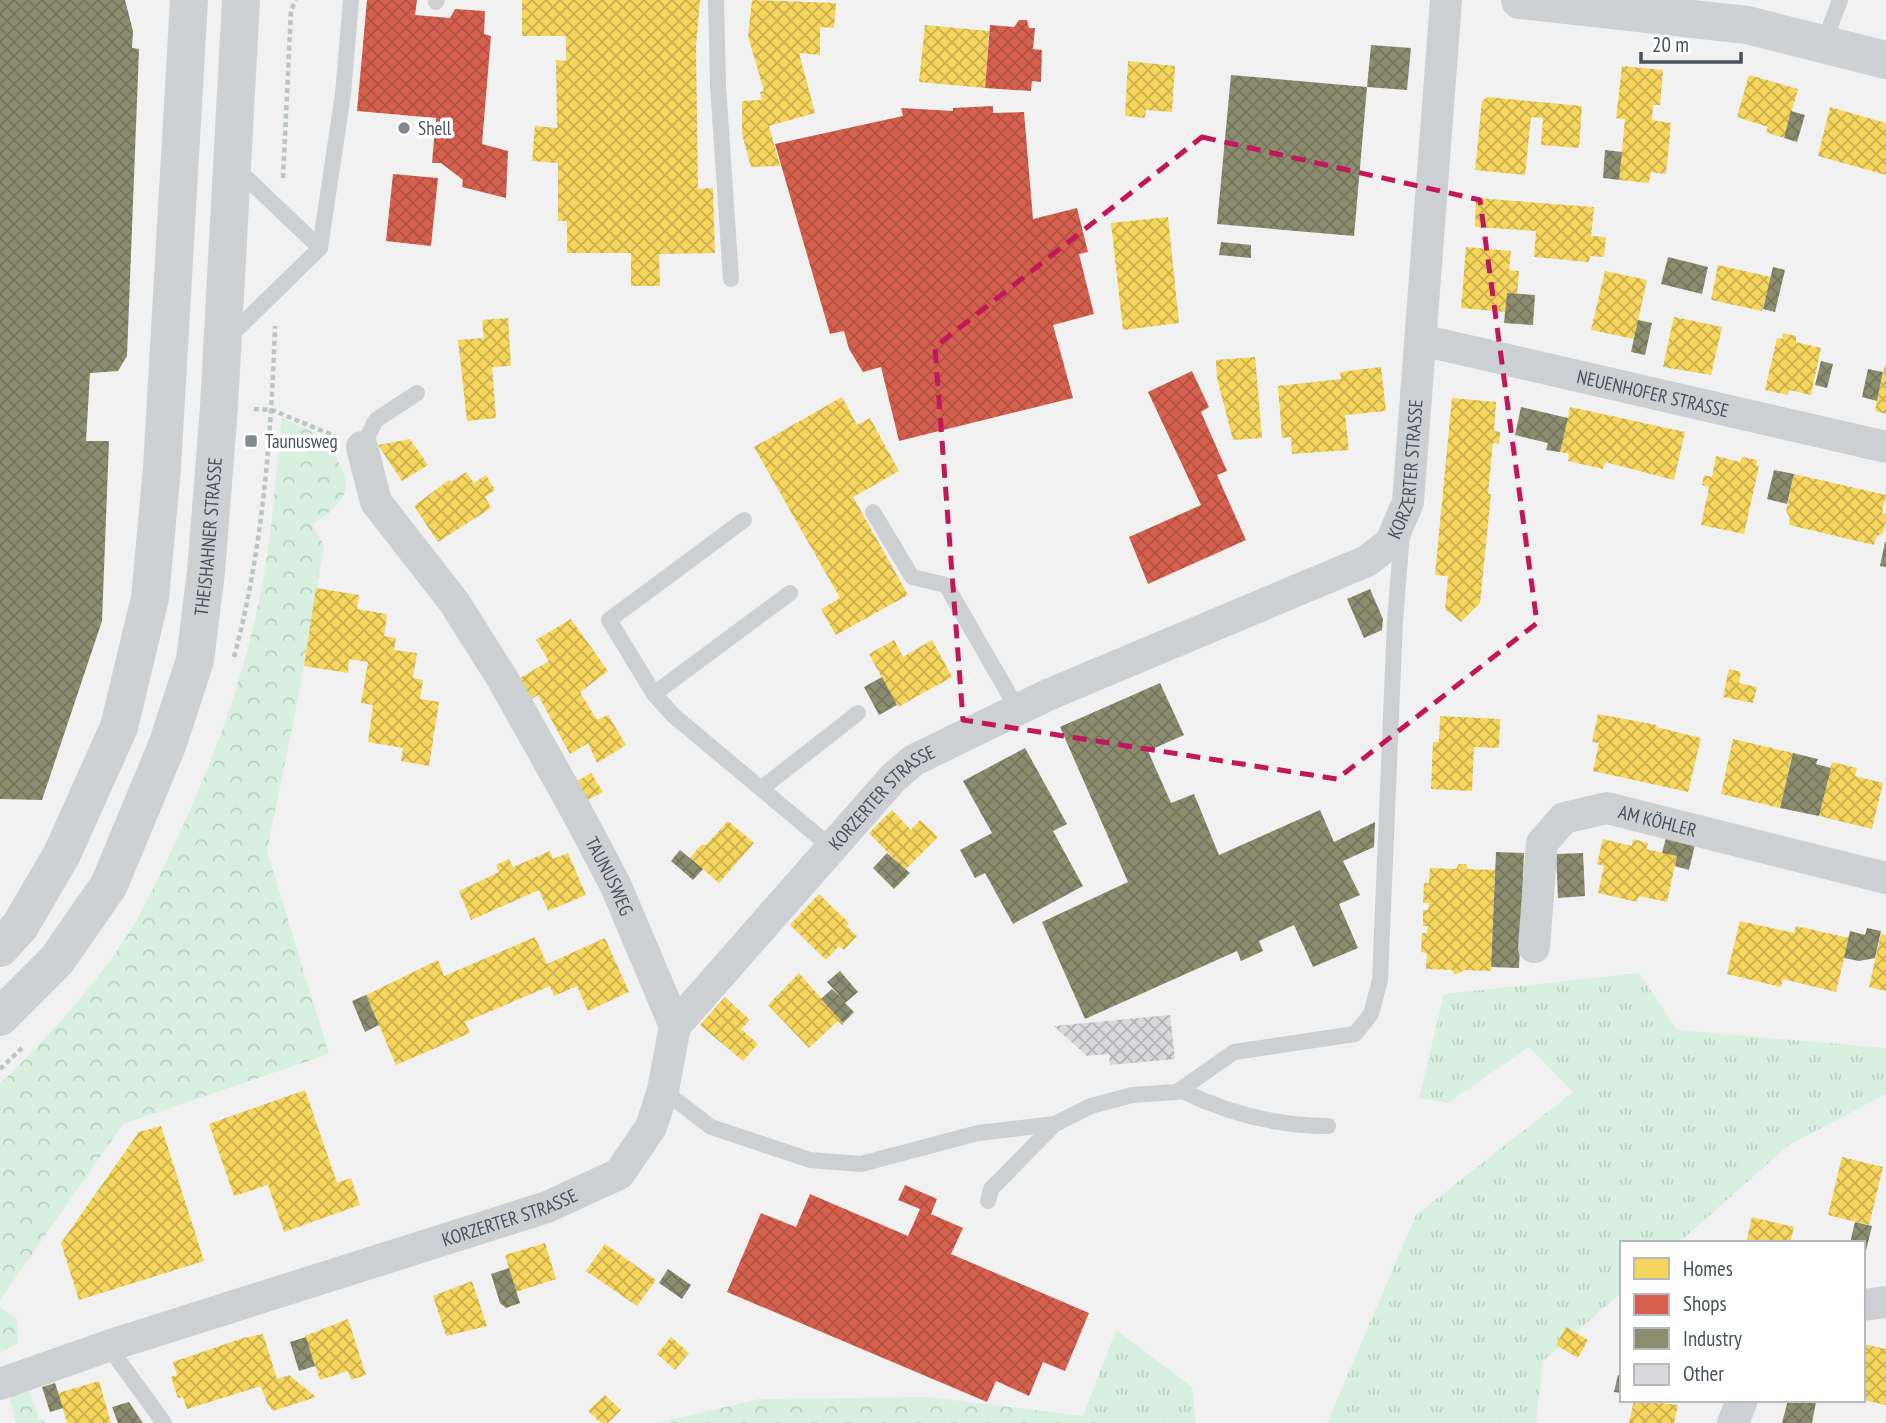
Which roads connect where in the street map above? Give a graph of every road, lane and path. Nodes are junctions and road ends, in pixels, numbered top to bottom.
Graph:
1 (352, 0) edge
2 (716, 0) edge
3 (1446, 0) edge
4 (1520, 0) edge
5 (1840, 0) edge
6 (1607, 4) edge
7 (184, 8) edge
8 (245, 9) edge
9 (1824, 43) junction
10 (1886, 60) edge
11 (229, 182) junction
12 (176, 198) junction
13 (320, 248) junction
14 (731, 279) dead end
15 (1421, 340) junction
16 (222, 344) junction
17 (417, 393) dead end
18 (219, 407) junction
19 (362, 447) junction
20 (1886, 447) edge
21 (873, 512) dead end
22 (1404, 515) junction
23 (744, 520) dead end
24 (790, 593) dead end
25 (654, 694) junction
26 (1017, 708) junction
27 (858, 713) dead end
28 (762, 788) junction
29 (832, 848) junction
30 (1886, 878) edge
31 (1534, 947) dead end
32 (0, 948) edge
33 (0, 1017) edge
34 (675, 1026) junction
35 (663, 1090) junction
36 (1180, 1090) junction
37 (1055, 1124) junction
38 (1328, 1126) dead end
39 (988, 1201) dead end
40 (1886, 1302) edge
41 (1865, 1305) edge
42 (108, 1346) junction
43 (0, 1384) edge
44 (1741, 1402) edge
45 (164, 1423) edge
46 (1733, 1423) edge

1 - 13 lane
2 - 14 lane
3 - 15 street, KORZERTER STRASSE
4 - 6 main road
5 - 9 lane
6 - 9 main road
7 - 12 main road
8 - 11 main road, THEISHAHNER STRASSE
9 - 10 main road
11 - 12 main road
11 - 13 lane
11 - 16 main road, THEISHAHNER STRASSE
12 - 32 main road
13 - 16 lane
15 - 20 street, NEUENHOFER STRASSE
15 - 22 street, KORZERTER STRASSE
16 - 18 main road, THEISHAHNER STRASSE
17 - 19 lane
18 - 19 path
18 - 33 main road, THEISHAHNER STRASSE
19 - 34 street, TAUNUSWEG
21 - 26 lane
22 - 26 street, KORZERTER STRASSE
22 - 36 lane
23 - 25 lane
24 - 25 lane
25 - 28 lane
26 - 29 street, KORZERTER STRASSE
27 - 28 lane
28 - 29 lane
29 - 34 street, KORZERTER STRASSE
30 - 31 street, AM KÖHLER
34 - 35 street, KORZERTER STRASSE
35 - 37 lane
35 - 42 street, KORZERTER STRASSE
36 - 37 lane
36 - 38 lane
37 - 39 lane
40 - 41 street
42 - 43 street, KORZERTER STRASSE
42 - 45 lane
44 - 46 street

